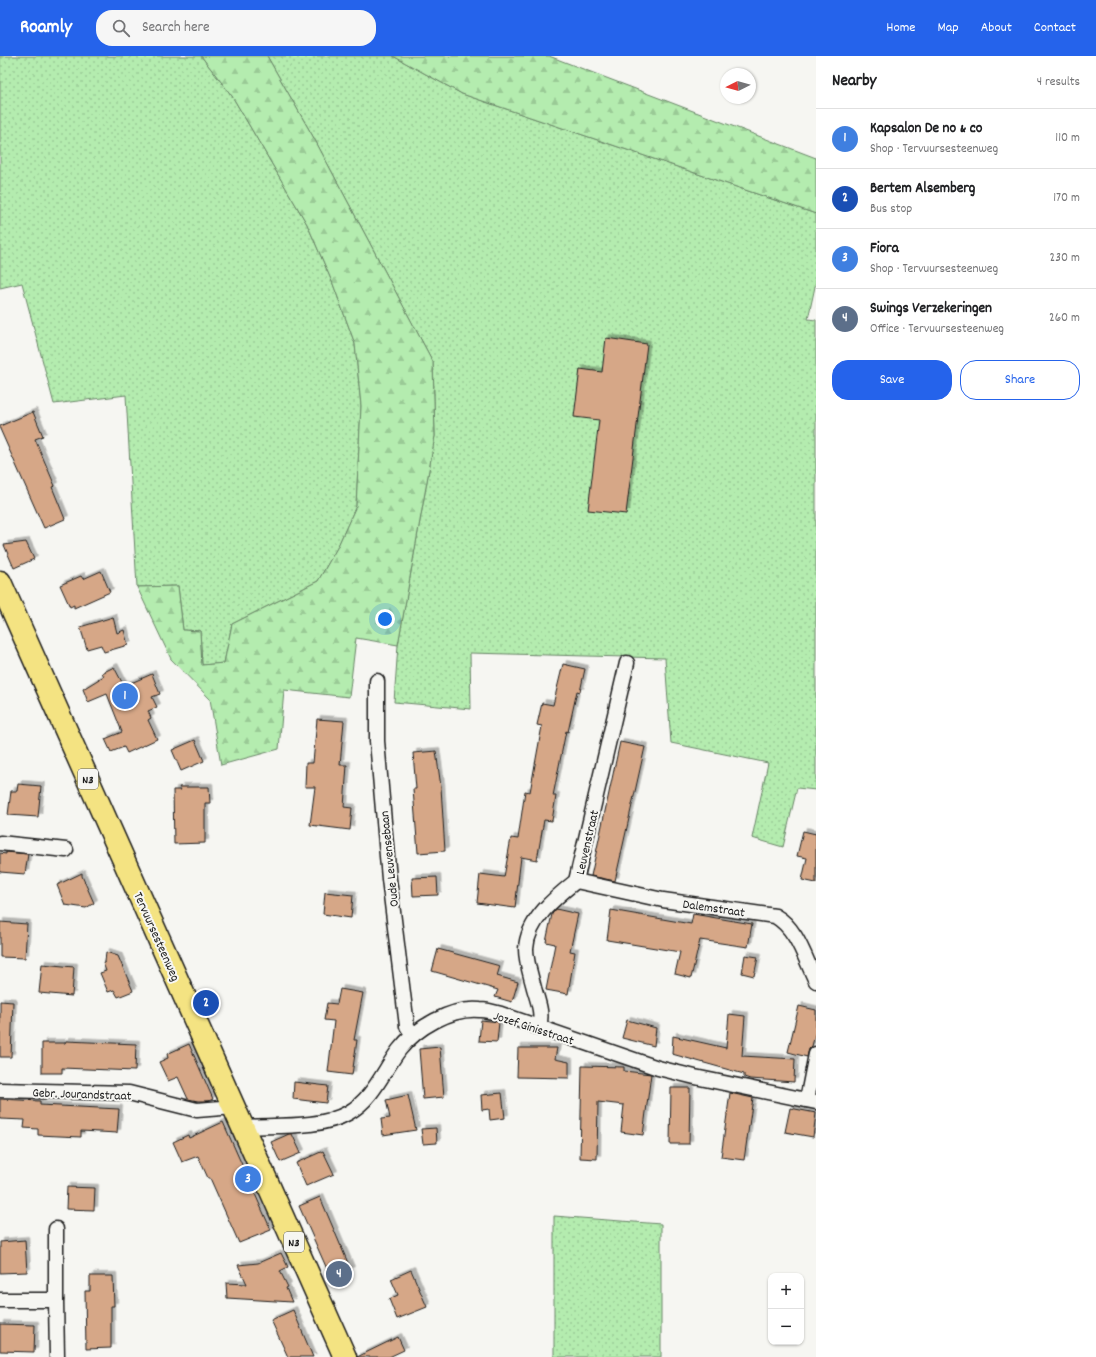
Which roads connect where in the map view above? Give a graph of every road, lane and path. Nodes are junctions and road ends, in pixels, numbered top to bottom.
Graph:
1 (0, 582) edge
2 (627, 663) dead end
3 (377, 681) dead end
4 (0, 843) edge
5 (66, 850) dead end
6 (576, 881) junction
7 (816, 981) edge
8 (539, 1027) junction
9 (413, 1035) junction
10 (816, 1054) edge
11 (0, 1090) edge
12 (812, 1101) edge
13 (234, 1107) junction
14 (243, 1127) junction
15 (56, 1229) dead end
16 (0, 1300) edge
17 (56, 1300) junction
18 (57, 1357) edge
19 (345, 1357) edge

1 - 13 main road, Tervuursesteenweg / N3
2 - 6 street, Leuvenstraat
3 - 9 street, Oude Leuvensebaan
4 - 5 street
6 - 7 street, Dalemstraat
6 - 8 street, Leuvenstraat
8 - 9 street, Jozef Ginisstraat
8 - 12 street, Jozef Ginisstraat
9 - 14 street, Jozef Ginisstraat
10 - 12 street
11 - 13 street, Gebr. Jourandstraat
13 - 14 main road, Tervuursesteenweg / N3
14 - 19 main road, Tervuursesteenweg / N3
15 - 17 street
16 - 17 street
17 - 18 street

